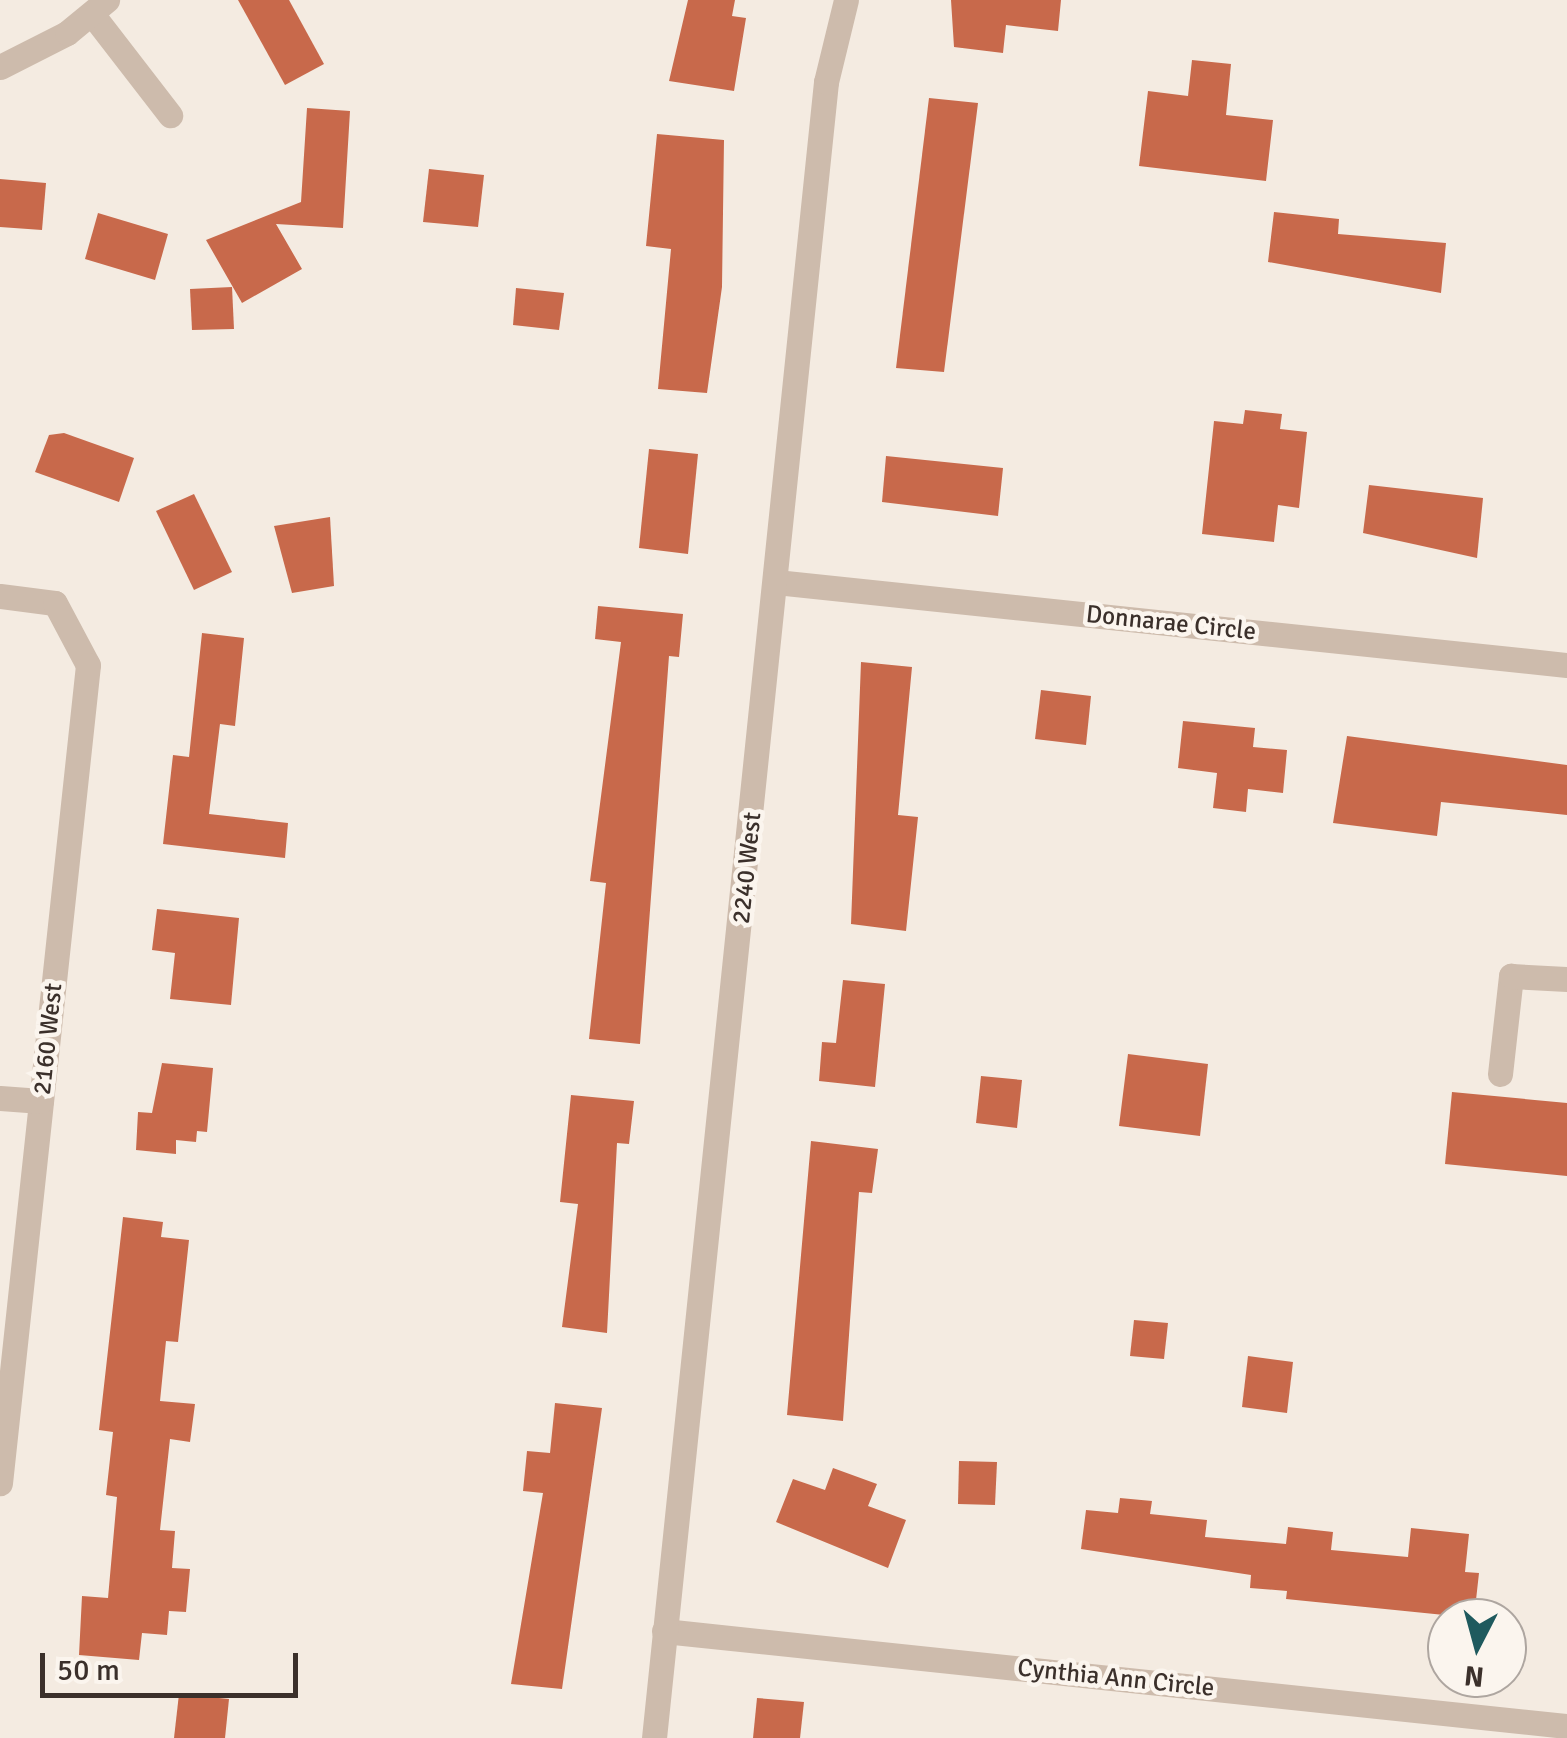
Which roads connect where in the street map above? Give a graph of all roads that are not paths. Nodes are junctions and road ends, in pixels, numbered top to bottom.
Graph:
1 (846, 0) edge
2 (99, 7) edge
3 (0, 67) edge
4 (170, 115) dead end
5 (776, 582) junction
6 (0, 596) edge
7 (1567, 665) edge
8 (1567, 979) edge
9 (1500, 1074) dead end
10 (0, 1098) edge
11 (41, 1102) junction
12 (0, 1484) edge
13 (664, 1631) junction
14 (1567, 1726) edge
15 (654, 1738) edge

1 - 5 street, 2240 West
2 - 3 street
2 - 4 street
5 - 7 street, Donnarae Circle
5 - 13 street, 2240 West
6 - 11 street, 2160 West
8 - 9 street
10 - 11 street
11 - 12 street, 2160 West
13 - 14 street, Cynthia Ann Circle
13 - 15 street, 2240 West

